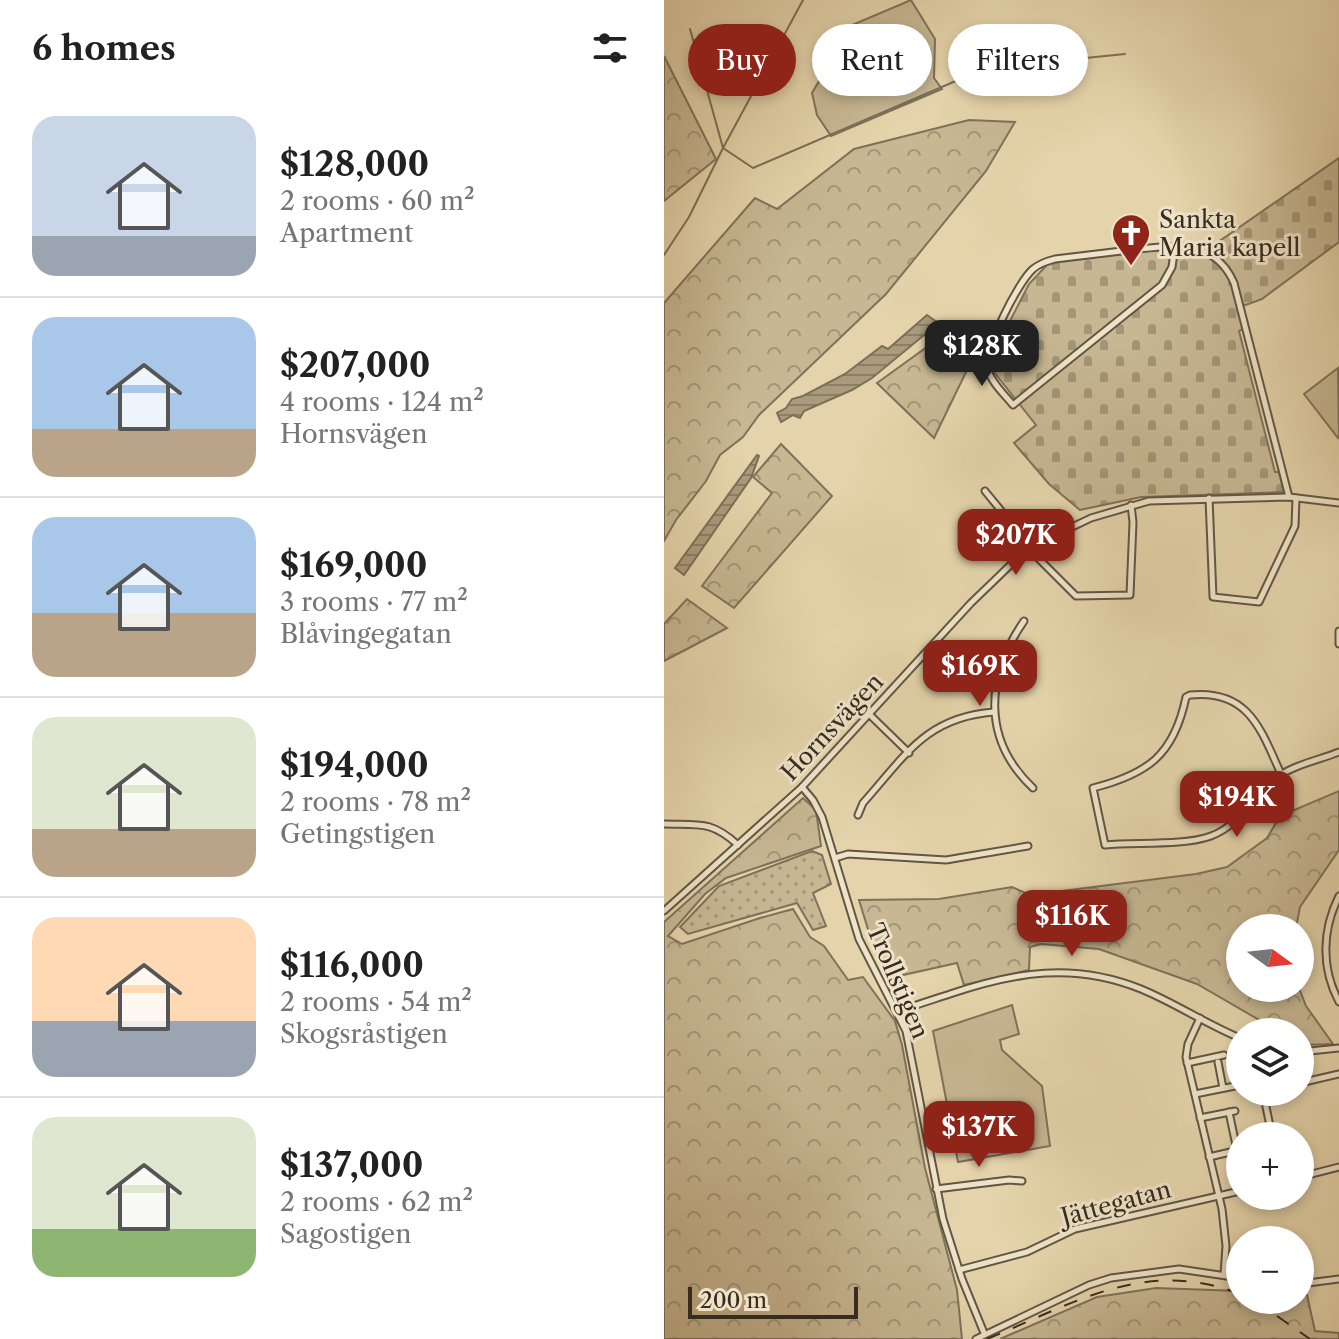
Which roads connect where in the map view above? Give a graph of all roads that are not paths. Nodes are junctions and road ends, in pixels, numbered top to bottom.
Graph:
1 (1175, 246) junction
2 (985, 491) dead end
3 (1209, 498) junction
4 (1293, 498) junction
5 (1339, 503) edge
6 (1131, 505) junction
7 (1029, 547) junction
8 (1024, 621) dead end
9 (1339, 631) edge
10 (1339, 644) edge
11 (994, 712) junction
12 (870, 715) junction
13 (1339, 752) edge
14 (909, 753) junction
15 (1281, 774) junction
16 (802, 787) junction
17 (1033, 788) dead end
18 (858, 815) dead end
19 (664, 824) edge
20 (738, 845) junction
21 (1028, 846) dead end
22 (835, 858) junction
23 (1339, 896) edge
24 (664, 911) edge
25 (1339, 1002) edge
26 (898, 1012) junction
27 (1200, 1018) junction
28 (1226, 1031) edge
29 (1339, 1048) edge
30 (1314, 1051) edge
31 (1224, 1055) dead end
32 (1218, 1062) dead end
33 (1187, 1063) junction
34 (1339, 1074) edge
35 (1314, 1080) edge
36 (1226, 1087) edge
37 (1223, 1088) junction
38 (1195, 1094) junction
39 (1200, 1118) junction
40 (1234, 1122) edge
41 (1226, 1153) edge
42 (1209, 1157) junction
43 (1339, 1167) edge
44 (1314, 1173) edge
45 (1022, 1181) dead end
46 (936, 1189) junction
47 (1226, 1194) edge
48 (1220, 1195) junction
49 (959, 1270) junction
50 (1224, 1275) joint
51 (1339, 1279) edge
52 (1314, 1282) edge
53 (984, 1333) junction
54 (976, 1339) edge

1 - 1 street
1 - 4 street
2 - 7 street
3 - 4 street, Hornsvägen
3 - 4 street
3 - 6 street, Hornsvägen
4 - 5 street, Hornsvägen
6 - 7 street, Hornsvägen
6 - 7 street
7 - 12 street, Hornsvägen
8 - 11 street
9 - 10 street
11 - 14 street
11 - 17 street
12 - 14 street
12 - 16 street, Hornsvägen
13 - 15 street
14 - 18 street
15 - 15 street
16 - 20 street, Hornsvägen
16 - 22 street, Trollstigen
19 - 20 street
20 - 24 street, Hornsvägen
21 - 22 street
22 - 26 street, Trollstigen
23 - 25 street
26 - 27 street
26 - 46 street, Trollstigen
27 - 28 street
27 - 33 street
29 - 30 street
31 - 33 street
32 - 37 street
33 - 38 street
34 - 35 street
36 - 37 street
37 - 38 street
38 - 39 street
39 - 40 street
39 - 42 street
41 - 42 street
42 - 48 street
43 - 44 street
45 - 46 street
46 - 49 street, Trollstigen
47 - 48 street, Jättegatan
48 - 49 street, Jättegatan
48 - 50 street
49 - 53 street, Trollstigen
50 - 53 street
51 - 52 street
53 - 54 street

